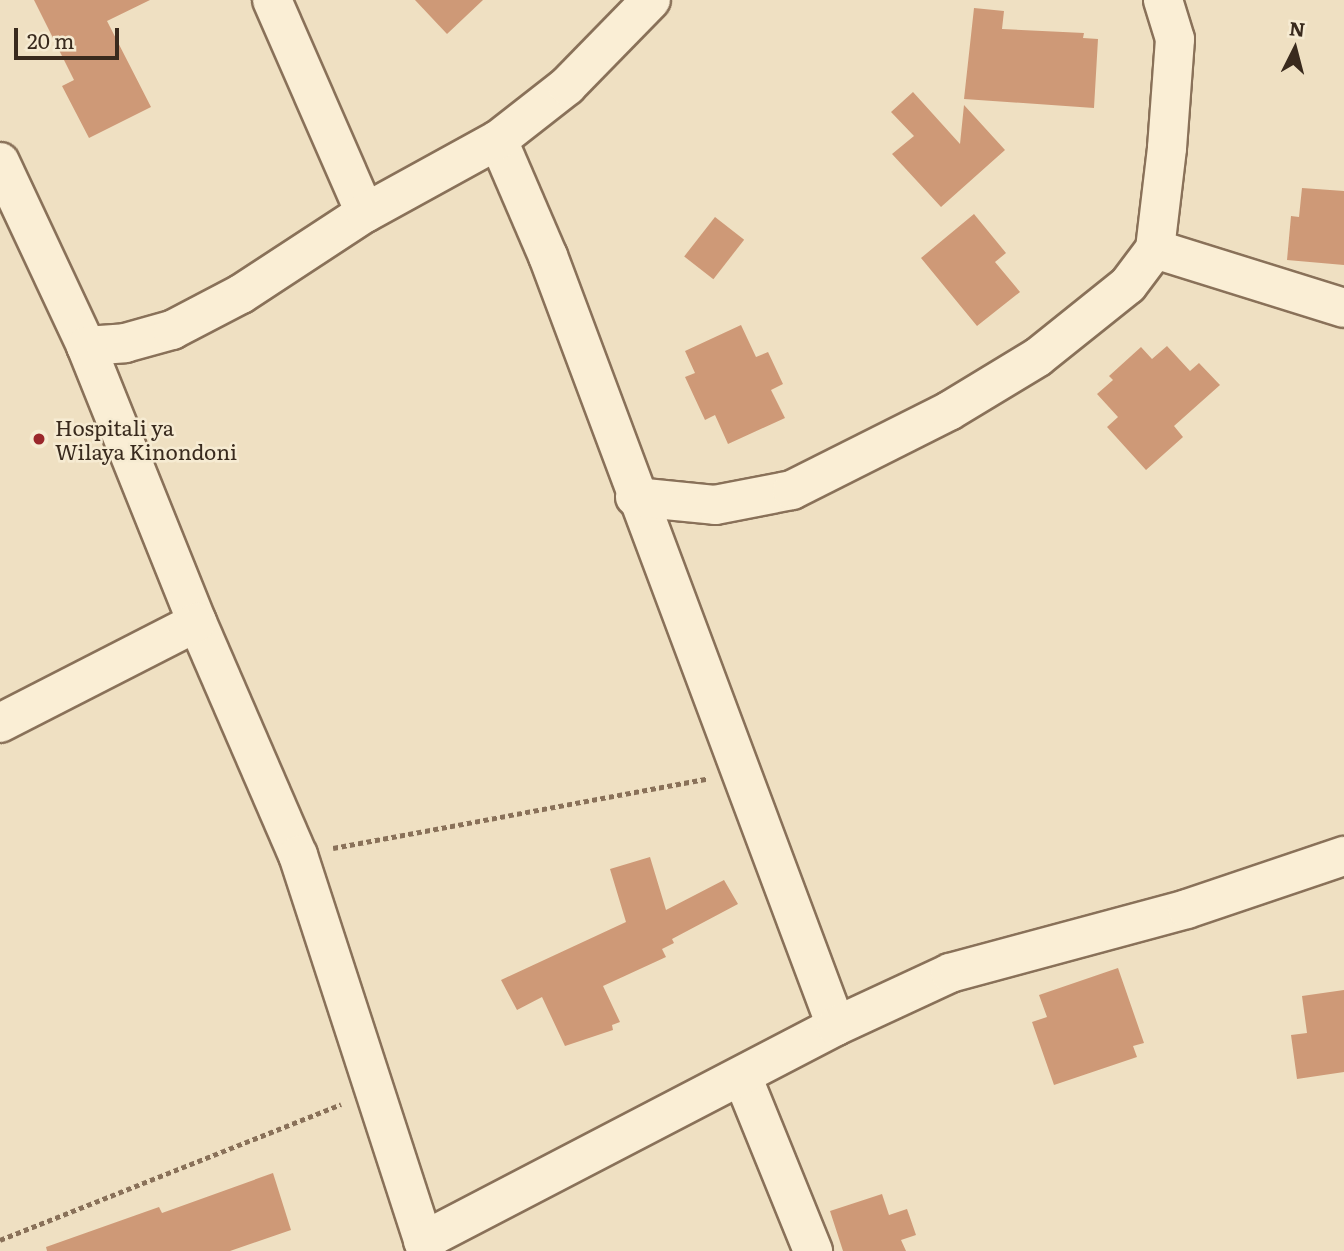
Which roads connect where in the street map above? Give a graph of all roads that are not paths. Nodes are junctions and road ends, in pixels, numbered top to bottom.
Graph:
1 (272, 0) edge
2 (651, 0) edge
3 (1163, 0) edge
4 (498, 140) junction
5 (0, 162) edge
6 (365, 213) junction
7 (1155, 249) junction
8 (1344, 308) edge
9 (86, 346) junction
10 (635, 497) junction
11 (197, 622) junction
12 (0, 723) edge
13 (1344, 856) edge
14 (836, 1026) junction
15 (743, 1076) junction
16 (425, 1246) edge
17 (813, 1251) edge

1 - 6 street
2 - 4 street
3 - 7 street
4 - 6 street
4 - 10 street
5 - 9 street
6 - 9 street
7 - 8 street
7 - 10 street
9 - 11 street
10 - 14 street
11 - 12 street
11 - 16 street
13 - 14 street
14 - 15 street
15 - 16 street
15 - 17 street

